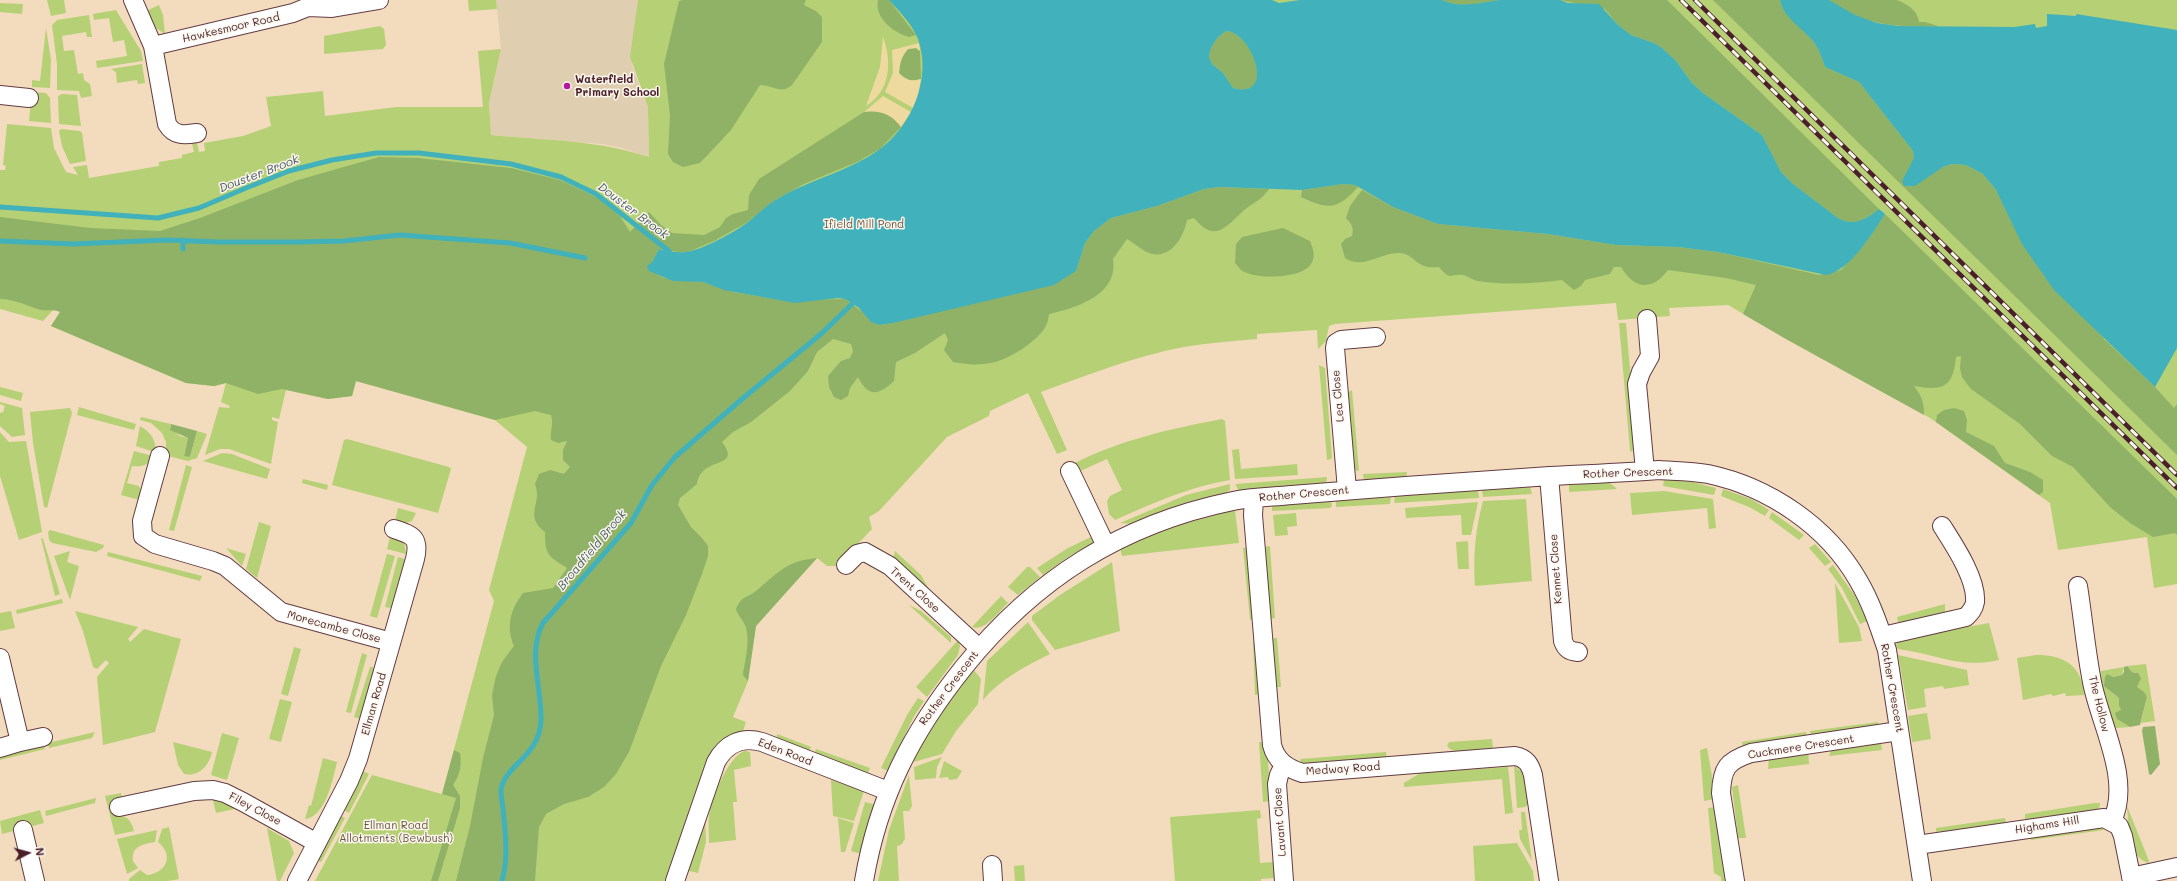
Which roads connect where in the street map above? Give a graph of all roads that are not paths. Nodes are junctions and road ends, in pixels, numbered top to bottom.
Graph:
1 (133, 0) edge
2 (380, 0) edge
3 (307, 4) edge
4 (153, 46) junction
5 (0, 95) edge
6 (30, 98) dead end
7 (197, 133) dead end
8 (1647, 319) dead end
9 (1376, 337) dead end
10 (160, 456) dead end
11 (1070, 471) dead end
12 (1645, 471) junction
13 (1549, 476) junction
14 (1347, 490) junction
15 (1254, 499) junction
16 (1942, 526) dead end
17 (394, 529) dead end
18 (1106, 546) junction
19 (846, 565) dead end
20 (2078, 586) dead end
21 (1883, 636) junction
22 (391, 642) junction
23 (979, 648) junction
24 (1578, 652) dead end
25 (0, 658) edge
26 (1899, 731) junction
27 (43, 737) dead end
28 (20, 742) junction
29 (0, 748) edge
30 (1284, 765) junction
31 (888, 791) junction
32 (118, 807) dead end
33 (2112, 821) junction
34 (23, 830) dead end
35 (317, 843) junction
36 (1917, 846) junction
37 (2177, 868) edge
38 (2132, 879) edge
39 (34, 881) edge
40 (297, 881) edge
41 (675, 881) edge
42 (864, 881) edge
43 (1284, 881) edge
44 (1549, 881) edge
45 (1735, 881) edge
46 (1922, 881) edge

1 - 4 street
2 - 3 street, Hawkesmoor Road
3 - 4 street, Hawkesmoor Road
4 - 7 street
5 - 6 street
8 - 12 street
9 - 14 street, Lea Close
10 - 22 street, Morecambe Close
11 - 18 street
12 - 13 street, Rother Crescent
12 - 21 street, Rother Crescent
13 - 14 street, Rother Crescent
13 - 24 street, Kennet Close
14 - 15 street, Rother Crescent
15 - 18 street, Rother Crescent
15 - 30 street
16 - 21 street
17 - 22 street, Ellman Road
18 - 23 street, Rother Crescent
19 - 23 street, Trent Close
20 - 33 street, The Hollow
21 - 26 street, Rother Crescent
22 - 35 street, Ellman Road
23 - 31 street, Rother Crescent
25 - 28 street
26 - 36 street, Rother Crescent
26 - 45 street, Cuckmere Crescent
27 - 28 street
28 - 29 street
30 - 43 street, Lavant Close
30 - 44 street, Medway Road
31 - 41 street, Eden Road
31 - 42 street, Rother Crescent
32 - 35 street, Filey Close
33 - 36 street, Highams Hill
33 - 38 street
34 - 39 street
35 - 40 street, Ellman Road
36 - 46 street, Rother Crescent
37 - 38 street

